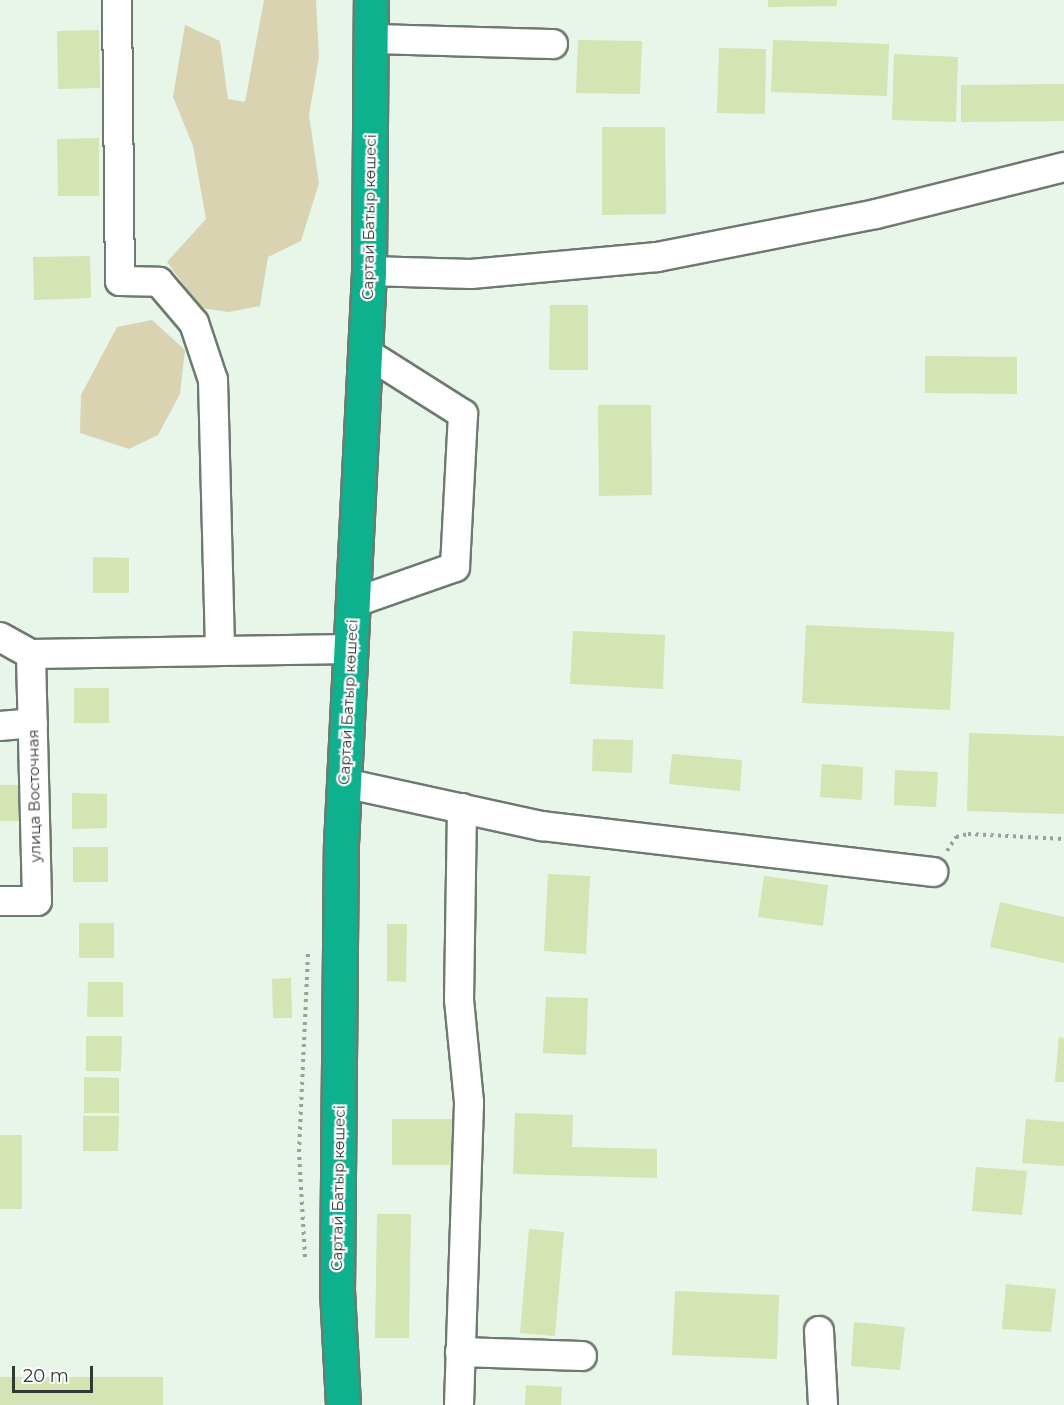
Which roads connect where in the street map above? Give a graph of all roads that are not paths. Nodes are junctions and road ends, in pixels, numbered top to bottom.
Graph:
1 (117, 0) edge
2 (371, 0) edge
3 (371, 39) junction
4 (554, 44) dead end
5 (1064, 167) edge
6 (369, 271) junction
7 (365, 352) junction
8 (353, 603) junction
9 (0, 637) edge
10 (351, 649) junction
11 (220, 650) junction
12 (31, 654) junction
13 (33, 723) junction
14 (0, 726) edge
15 (344, 783) junction
16 (462, 808) junction
17 (933, 872) road end
18 (0, 901) edge
19 (819, 1330) dead end
20 (460, 1352) junction
21 (582, 1356) dead end
22 (343, 1405) edge
23 (459, 1405) edge
24 (823, 1405) edge

1 - 11 lane
2 - 3 highway, Сартай Батыр көшесі
3 - 4 lane
3 - 6 highway, Сартай Батыр көшесі
5 - 6 lane
6 - 7 highway, Сартай Батыр көшесі
7 - 8 highway, Сартай Батыр көшесі
7 - 8 lane
8 - 10 highway, Сартай Батыр көшесі
9 - 12 lane
10 - 11 lane
10 - 15 highway, Сартай Батыр көшесі
11 - 12 lane
12 - 13 lane, улица Восточная
13 - 14 lane
13 - 18 lane, улица Восточная
15 - 16 lane
15 - 22 highway, Сартай Батыр көшесі
16 - 17 lane
16 - 20 lane
19 - 24 lane
20 - 21 lane
20 - 23 lane

